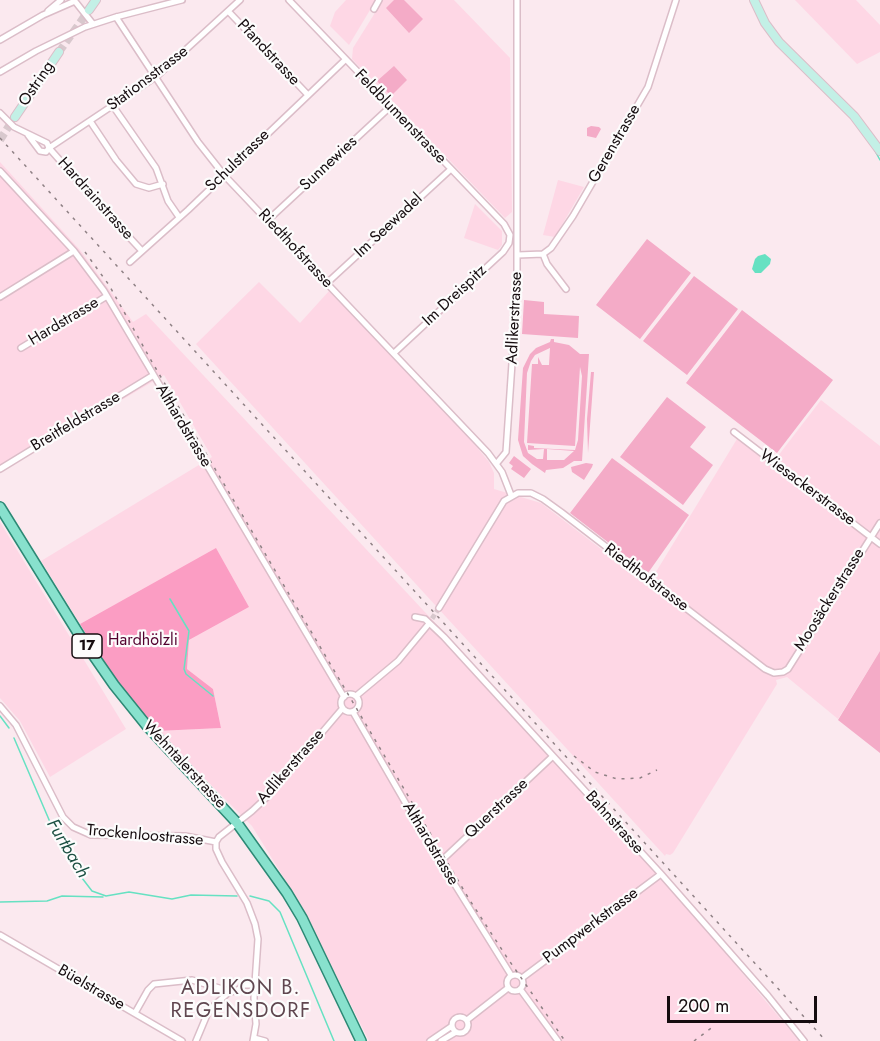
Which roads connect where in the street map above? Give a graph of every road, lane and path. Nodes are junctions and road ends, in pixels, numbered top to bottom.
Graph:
1 (61, 0) edge
2 (75, 0) edge
3 (96, 0) edge
4 (182, 0) edge
5 (240, 0) edge
6 (289, 0) edge
7 (379, 0) edge
8 (517, 0) edge
9 (676, 0) edge
10 (754, 0) edge
11 (374, 9) dead end
12 (89, 10) tunnel mouth
13 (228, 11) junction
14 (43, 15) junction
15 (116, 17) junction
16 (93, 24) junction
17 (0, 40) edge
18 (59, 52) tunnel mouth
19 (345, 60) junction
20 (0, 72) edge
21 (155, 78) junction
22 (308, 95) junction
23 (113, 106) junction
24 (390, 107) junction
25 (0, 113) edge
26 (15, 117) tunnel mouth
27 (90, 121) junction
28 (28, 135) junction
29 (49, 148) junction
30 (880, 151) edge
31 (451, 169) junction
32 (0, 171) edge
33 (224, 175) junction
34 (163, 184) junction
35 (179, 217) junction
36 (267, 221) junction
37 (510, 235) joint
38 (74, 251) junction
39 (142, 251) junction
40 (543, 254) junction
41 (518, 255) junction
42 (130, 262) dead end
43 (327, 283) junction
44 (566, 289) dead end
45 (106, 296) junction
46 (0, 297) edge
47 (21, 348) dead end
48 (394, 353) junction
49 (152, 376) junction
50 (734, 432) dead end
51 (497, 463) junction
52 (0, 469) edge
53 (511, 495) junction
54 (0, 507) edge
55 (880, 523) edge
56 (870, 536) junction
57 (880, 544) edge
58 (439, 608) tunnel mouth
59 (415, 617) dead end
60 (427, 626) tunnel mouth
61 (778, 673) joint
62 (356, 696) junction
63 (344, 697) junction
64 (0, 706) edge
65 (342, 709) junction
66 (352, 712) junction
67 (553, 756) junction
68 (237, 823) junction
69 (216, 842) junction
70 (441, 862) junction
71 (661, 874) junction
72 (0, 935) edge
73 (511, 975) junction
74 (522, 978) junction
75 (255, 985) junction
76 (508, 988) junction
77 (520, 989) junction
78 (228, 993) junction
79 (135, 1013) junction
80 (467, 1020) junction
81 (452, 1026) junction
82 (456, 1032) junction
83 (254, 1039) edge
84 (182, 1041) edge
85 (196, 1041) edge
86 (265, 1041) edge
87 (361, 1041) edge
88 (430, 1041) edge
89 (441, 1041) edge
90 (558, 1041) edge
91 (804, 1041) edge

1 - 14 street
2 - 14 street
2 - 16 street
3 - 12 street
4 - 15 street
5 - 13 street, Stationsstrasse
6 - 19 street, Feldblumenstrasse
7 - 11 street
8 - 41 street, Adlikerstrasse
9 - 40 street, Gerenstrasse
10 - 30 street
13 - 21 street, Stationsstrasse
13 - 22 street, Pfandstrasse
14 - 17 street
15 - 16 street
15 - 21 street, Riedthofstrasse
16 - 20 street
18 - 26 street, Ostring
19 - 22 street, Schulstrasse
19 - 24 street, Feldblumenstrasse
21 - 23 street, Stationsstrasse
21 - 33 street, Riedthofstrasse
22 - 33 street, Schulstrasse
23 - 27 street, Stationsstrasse
23 - 34 street
24 - 31 street, Feldblumenstrasse
24 - 36 street, Sunnewies
25 - 28 street, Hardrainstrasse
27 - 29 street, Stationsstrasse
27 - 34 street
28 - 29 street, Hardrainstrasse
28 - 29 street, Hardrainstrasse
29 - 39 street, Hardrainstrasse
31 - 37 street, Feldblumenstrasse
31 - 43 street, Im Seewadel
32 - 38 street, Althardstrasse
33 - 35 street, Schulstrasse
33 - 36 street, Riedthofstrasse
34 - 35 street
35 - 39 street, Schulstrasse
36 - 43 street, Riedthofstrasse
37 - 48 street, Im Dreispitz
38 - 45 street, Althardstrasse
38 - 46 street
39 - 42 street, Schulstrasse
40 - 41 street
40 - 44 street
41 - 51 street, Adlikerstrasse
43 - 48 street, Riedthofstrasse
45 - 47 street, Hardstrasse
45 - 49 street, Althardstrasse
48 - 51 street, Riedthofstrasse
49 - 52 street, Breitfeldstrasse
49 - 63 street, Althardstrasse
50 - 56 street, Wiesackerstrasse
51 - 53 street
53 - 58 street
53 - 61 street, Riedthofstrasse
54 - 68 main road, Wehntalerstrasse / 17
55 - 56 street, Moosäckerstrasse
56 - 57 street, Wiesackerstrasse
56 - 61 street, Moosäckerstrasse
59 - 67 street, Bahnstrasse
60 - 62 street
62 - 63 street
62 - 66 street
63 - 65 street
64 - 69 street, Trockenloostrasse
65 - 66 street
65 - 68 street, Adlikerstrasse
66 - 70 street, Althardstrasse
67 - 70 street, Querstrasse
67 - 71 street, Bahnstrasse
68 - 69 street, Wehntalerstrasse
68 - 87 main road, 17
69 - 75 street
70 - 73 street, Althardstrasse
71 - 74 street, Pumpwerkstrasse
71 - 91 street, Bahnstrasse
72 - 79 street, Büelstrasse
73 - 74 street
73 - 76 street
74 - 77 street
75 - 78 street
75 - 83 street
76 - 77 street
76 - 80 street
77 - 90 street
78 - 79 street
78 - 85 street
79 - 84 street, Büelstrasse
80 - 81 street
80 - 82 street
81 - 82 street
81 - 88 street
82 - 89 street
83 - 86 street

